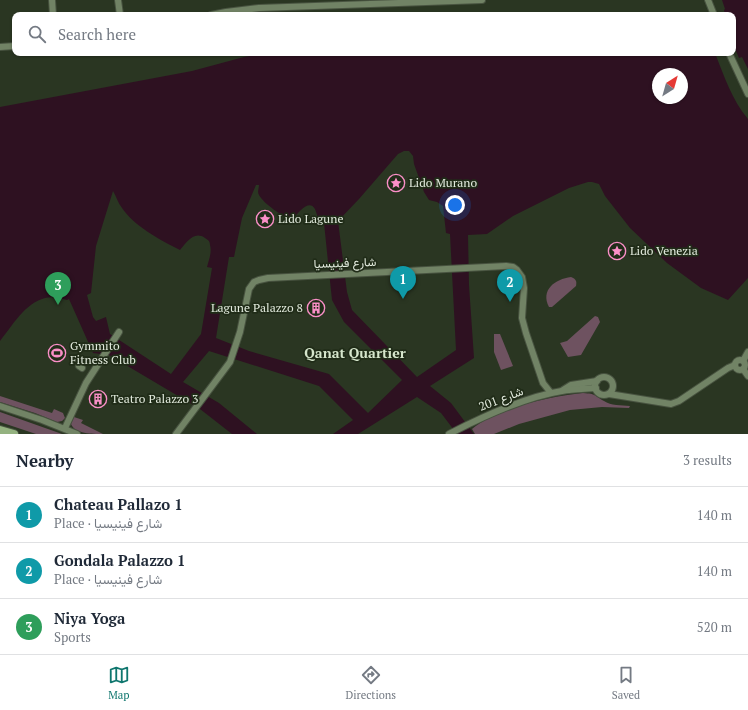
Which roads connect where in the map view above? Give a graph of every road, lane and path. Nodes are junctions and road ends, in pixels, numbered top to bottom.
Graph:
1 (52, 0) edge
2 (118, 0) edge
3 (482, 0) edge
4 (708, 0) edge
5 (53, 12) edge
6 (120, 12) edge
7 (226, 12) edge
8 (713, 12) edge
9 (12, 46) edge
10 (0, 47) edge
11 (730, 56) edge
12 (748, 94) edge
13 (119, 332) dead end
14 (748, 352) edge
15 (743, 361) junction
16 (735, 365) junction
17 (743, 369) junction
18 (748, 376) edge
19 (597, 381) junction
20 (543, 383) junction
21 (613, 386) junction
22 (596, 388) junction
23 (563, 390) junction
24 (551, 393) junction
25 (609, 394) junction
26 (542, 396) junction
27 (624, 396) junction
28 (0, 406) edge
29 (65, 428) junction
30 (0, 430) edge
31 (14, 434) edge
32 (77, 434) edge
33 (176, 434) edge
34 (449, 434) edge

1 - 5 street
2 - 6 street
3 - 7 street
4 - 8 street
9 - 10 street
11 - 12 street
13 - 29 street
14 - 15 street
15 - 16 street
15 - 17 street
16 - 17 street
16 - 27 street
17 - 18 street
19 - 21 street
19 - 22 street
19 - 23 street, شارع 201
20 - 24 street, شارع فينيسيا
20 - 26 street, شارع فينيسيا
20 - 33 street, شارع فينيسيا
21 - 25 street
21 - 27 street
22 - 23 street, شارع 201
22 - 25 street
23 - 24 street, شارع 201
24 - 26 street, شارع 201
25 - 27 street
26 - 34 street, شارع 201
28 - 29 street
29 - 32 street
30 - 31 main road

